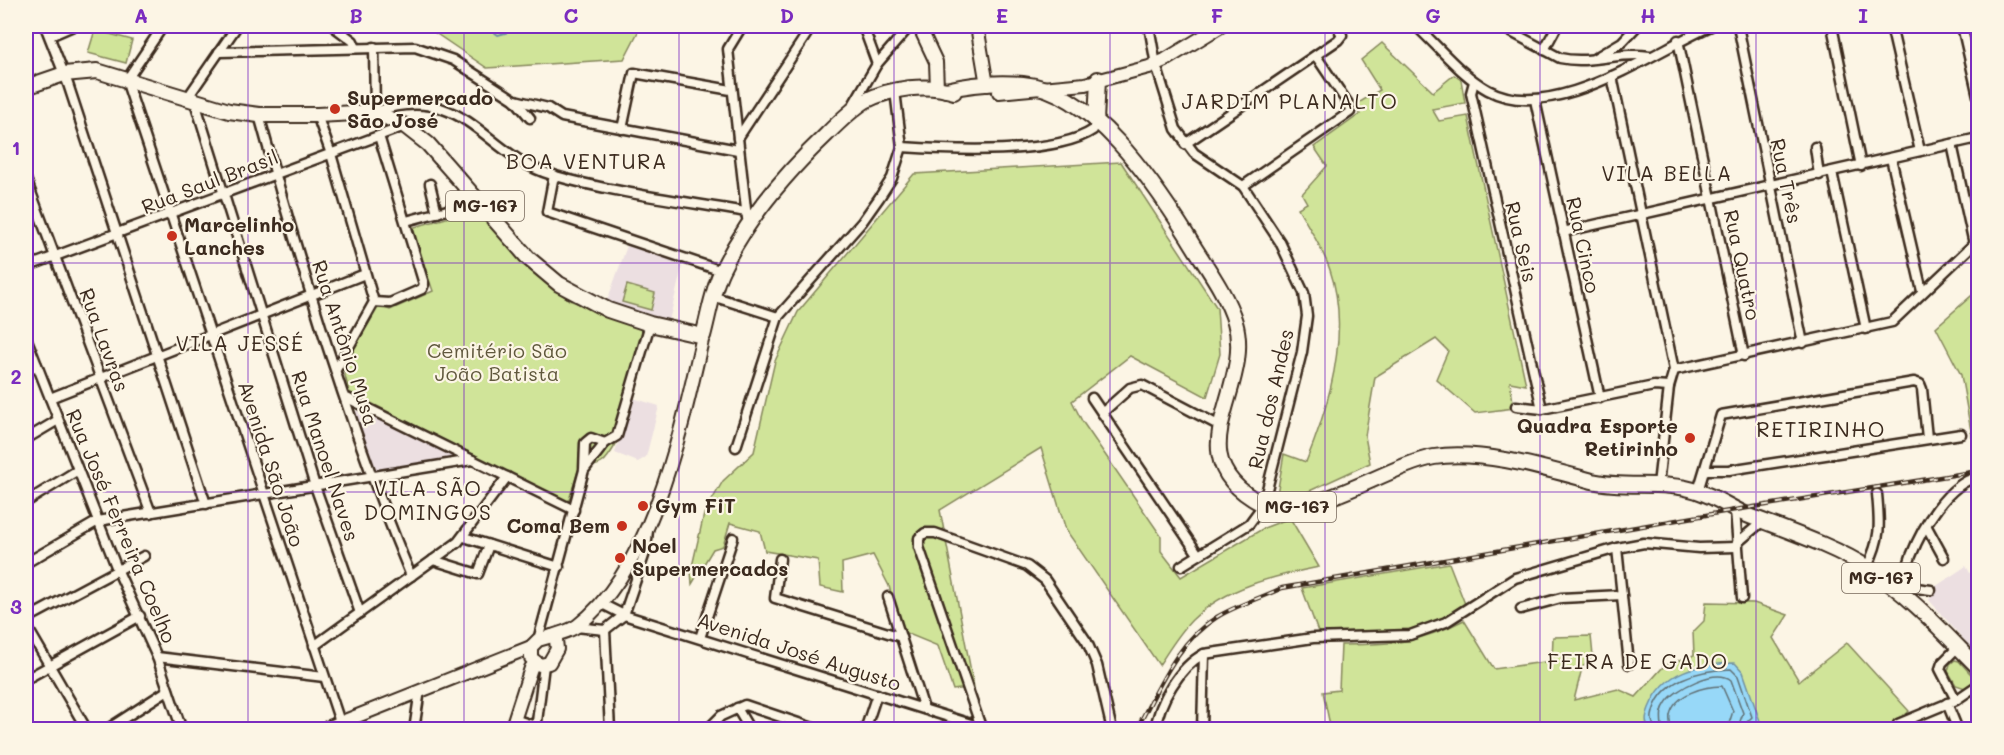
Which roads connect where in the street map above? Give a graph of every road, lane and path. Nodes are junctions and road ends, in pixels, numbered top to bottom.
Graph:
1 (45, 26) edge
2 (73, 26) edge
3 (163, 26) edge
4 (237, 26) edge
5 (333, 26) edge
6 (726, 26) edge
7 (812, 26) edge
8 (863, 26) edge
9 (910, 26) edge
10 (919, 26) edge
11 (976, 26) edge
12 (1149, 26) edge
13 (1221, 26) edge
14 (1337, 26) edge
15 (1416, 26) edge
16 (1500, 26) edge
17 (1557, 26) edge
18 (1637, 26) edge
19 (1711, 26) edge
20 (1738, 26) edge
21 (1832, 26) edge
22 (1891, 26) edge
23 (1962, 26) edge
24 (741, 27) edge
25 (50, 36) junction
26 (1678, 40) junction
27 (374, 47) junction
28 (356, 48) junction
29 (1544, 50) junction
30 (219, 52) junction
31 (1316, 56) junction
32 (1649, 56) junction
33 (1590, 61) junction
34 (878, 64) junction
35 (1156, 65) junction
36 (64, 74) junction
37 (1612, 76) junction
38 (128, 78) junction
39 (1098, 79) junction
40 (1474, 82) junction
41 (1024, 84) junction
42 (26, 87) edge
43 (1040, 88) junction
44 (942, 89) junction
45 (731, 90) junction
46 (988, 90) junction
47 (895, 91) junction
48 (1978, 96) edge
49 (515, 100) junction
50 (1535, 100) junction
51 (191, 101) junction
52 (375, 112) junction
53 (1084, 112) junction
54 (848, 114) junction
55 (259, 115) junction
56 (317, 115) junction
57 (530, 118) dead end
58 (1096, 121) junction
59 (405, 126) junction
60 (622, 129) junction
61 (379, 136) junction
62 (738, 138) junction
63 (1978, 138) edge
64 (1185, 144) junction
65 (1952, 144) junction
66 (902, 147) junction
67 (1815, 147) dead end
68 (738, 150) junction
69 (1920, 151) junction
70 (331, 154) junction
71 (1890, 158) junction
72 (1861, 166) junction
73 (1832, 172) junction
74 (275, 175) junction
75 (1819, 175) junction
76 (554, 176) junction
77 (26, 179) edge
78 (430, 184) dead end
79 (1244, 186) junction
80 (1770, 186) junction
81 (224, 194) junction
82 (1711, 199) junction
83 (481, 201) junction
84 (437, 213) junction
85 (171, 214) junction
86 (1641, 215) junction
87 (747, 218) junction
88 (406, 221) junction
89 (1563, 232) junction
90 (117, 234) junction
91 (1976, 242) edge
92 (55, 254) junction
93 (26, 267) edge
94 (722, 271) junction
95 (365, 274) junction
96 (1922, 291) junction
97 (312, 295) junction
98 (712, 296) junction
99 (374, 302) junction
100 (262, 313) junction
101 (778, 317) junction
102 (650, 324) junction
103 (1866, 329) junction
104 (211, 333) junction
105 (703, 336) junction
106 (26, 337) edge
107 (1803, 343) junction
108 (158, 356) junction
109 (1744, 356) junction
110 (37, 365) junction
111 (337, 368) junction
112 (1674, 370) junction
113 (26, 372) edge
114 (100, 378) junction
115 (1669, 387) junction
116 (345, 397) junction
117 (50, 398) junction
118 (1092, 398) dead end
119 (1600, 398) junction
120 (1516, 405) dead end
121 (1542, 409) junction
122 (1102, 413) junction
123 (58, 420) junction
124 (1220, 426) junction
125 (1961, 434) dead end
126 (1927, 438) junction
127 (26, 439) edge
128 (605, 443) junction
129 (736, 447) dead end
130 (472, 460) junction
131 (78, 470) junction
132 (584, 470) junction
133 (1705, 470) junction
134 (370, 477) junction
135 (507, 477) junction
136 (1978, 477) edge
137 (1658, 485) junction
138 (315, 486) junction
139 (1698, 491) junction
140 (264, 494) junction
141 (1877, 494) dead end
142 (26, 502) edge
143 (206, 504) junction
144 (1263, 505) junction
145 (574, 510) junction
146 (1735, 510) junction
147 (152, 513) junction
148 (98, 521) junction
149 (1762, 521) junction
150 (1927, 526) junction
151 (464, 537) junction
152 (733, 538) dead end
153 (489, 544) junction
154 (1737, 545) junction
155 (642, 547) junction
156 (1617, 548) junction
157 (1198, 554) junction
158 (144, 556) dead end
159 (1944, 558) dead end
160 (780, 559) dead end
161 (433, 560) junction
162 (26, 563) edge
163 (1181, 566) dead end
164 (559, 567) junction
165 (1867, 567) junction
166 (117, 569) junction
167 (411, 576) junction
168 (1900, 589) junction
169 (1931, 590) dead end
170 (1622, 595) junction
171 (888, 597) dead end
172 (1742, 598) dead end
173 (600, 603) junction
174 (1521, 609) dead end
175 (360, 613) junction
176 (624, 615) junction
177 (140, 616) junction
178 (26, 619) edge
179 (26, 625) edge
180 (575, 627) junction
181 (605, 630) junction
182 (552, 636) junction
183 (901, 637) junction
184 (700, 638) junction
185 (314, 646) junction
186 (1958, 647) junction
187 (557, 649) junction
188 (536, 654) junction
189 (1204, 654) junction
190 (157, 657) junction
191 (1629, 664) dead end
192 (49, 666) junction
193 (1978, 667) edge
194 (324, 677) junction
195 (26, 679) edge
196 (1978, 685) edge
197 (168, 690) junction
198 (420, 690) junction
199 (877, 694) junction
200 (1952, 702) junction
201 (737, 708) junction
202 (924, 709) junction
203 (340, 722) junction
204 (512, 724) edge
205 (1898, 724) dead end
206 (961, 725) edge
207 (536, 728) edge
208 (985, 728) edge
209 (87, 729) edge
210 (106, 729) edge
211 (182, 729) edge
212 (322, 729) edge
213 (414, 729) edge
214 (610, 729) edge
215 (706, 729) edge
216 (750, 729) edge
217 (819, 729) edge
218 (866, 729) edge
219 (1112, 729) edge
220 (1155, 729) edge
221 (1202, 729) edge
222 (1958, 729) edge

1 - 25 street
2 - 25 street
3 - 38 street
4 - 30 street
5 - 28 street
6 - 24 street
7 - 62 street
8 - 34 street
9 - 34 street
10 - 44 street
11 - 46 street
12 - 35 street, Rua dos Andes
13 - 35 street
14 - 31 street
15 - 40 street
16 - 29 street
17 - 29 street
18 - 33 street
19 - 26 street
20 - 80 street, Rua Três
21 - 72 street
22 - 69 street
23 - 48 street
24 - 45 street
25 - 36 street
26 - 32 street
26 - 82 street, Rua Quatro
27 - 28 street
27 - 49 street
27 - 52 street
28 - 30 street
29 - 33 street
30 - 51 street
31 - 64 street
31 - 79 street
32 - 33 street
32 - 37 street
34 - 54 street
35 - 39 street
35 - 64 street, Rua dos Andes
36 - 38 main road, MG-167
36 - 42 main road, MG-167
36 - 90 street
37 - 50 street
37 - 86 street
38 - 51 main road, MG-167
38 - 85 street, Avenida São João
39 - 41 street, MG-167
39 - 43 street
39 - 58 main road
40 - 50 street
40 - 121 street, Rua Seis
41 - 43 main road, MG-167
41 - 46 main road, MG-167
43 - 46 street
43 - 53 main road, MG-167
44 - 46 main road, MG-167
44 - 47 main road, MG-167
45 - 60 street
45 - 62 street
46 - 53 main road, MG-167
47 - 54 main road, MG-167
47 - 66 street
49 - 57 street
49 - 60 street
50 - 89 street, Rua Cinco
51 - 55 main road, MG-167
51 - 81 street, Rua Manoel Naves
52 - 56 main road, MG-167
52 - 59 main road, MG-167
52 - 76 street
53 - 58 main road, MG-167
54 - 87 main road, MG-167
55 - 56 main road, MG-167
55 - 74 street, Rua Antônio Musa
56 - 70 street
58 - 66 street
58 - 124 main road, MG-167
59 - 61 street, Rua Saul Brasil
59 - 83 main road, MG-167
60 - 68 street
61 - 70 street, Rua Saul Brasil
61 - 88 street
62 - 68 street
63 - 65 street
64 - 79 street, Rua dos Andes
65 - 69 street
65 - 91 street
66 - 101 street
67 - 75 street
68 - 87 street
69 - 71 street
70 - 74 street, Rua Saul Brasil
70 - 95 street
71 - 72 street
71 - 96 street
72 - 73 street
73 - 75 street
73 - 103 street
74 - 81 street, Rua Saul Brasil
74 - 97 street, Rua Antônio Musa
75 - 80 street
76 - 87 street
76 - 94 street
77 - 92 street, Rua Lavras
78 - 84 street
79 - 144 street, Rua dos Andes
80 - 82 street
80 - 107 street, Rua Três
81 - 85 street, Rua Saul Brasil
81 - 100 street, Rua Manoel Naves
82 - 86 street
82 - 109 street, Rua Quatro
83 - 84 street
83 - 102 main road, MG-167
84 - 88 street
85 - 90 street, Rua Saul Brasil
85 - 104 street, Avenida São João
86 - 89 street
86 - 112 street
87 - 94 main road, MG-167
88 - 99 street
89 - 119 street, Rua Cinco
90 - 92 street, Rua Saul Brasil
90 - 108 street
91 - 96 street
92 - 93 street, Rua Saul Brasil
92 - 114 street, Rua Lavras
94 - 98 main road, MG-167
95 - 97 street
95 - 99 street
96 - 103 street
97 - 100 street
97 - 111 street, Rua Antônio Musa
98 - 101 street
98 - 105 main road, MG-167
99 - 111 street
100 - 104 street
100 - 138 street, Rua Manoel Naves
101 - 129 street
102 - 105 main road, MG-167
102 - 128 street
103 - 107 street
104 - 108 street
104 - 140 street, Avenida São João
105 - 155 street
106 - 110 street, Rua José Ferreira Coelho
107 - 109 street
108 - 114 street
108 - 143 street
109 - 112 street
110 - 113 street
110 - 117 street, Rua José Ferreira Coelho
111 - 116 street, Rua Antônio Musa
112 - 115 street
114 - 117 street
114 - 147 street, Rua Lavras
115 - 119 street
115 - 137 street
116 - 130 street
116 - 134 street, Rua Antônio Musa
117 - 123 street, Rua José Ferreira Coelho
118 - 122 street
119 - 121 street
120 - 121 street
122 - 124 street
122 - 157 street
123 - 127 street
123 - 131 street, Rua José Ferreira Coelho
124 - 144 main road, MG-167
125 - 126 street
126 - 133 street
126 - 133 street
128 - 132 street
128 - 132 street
130 - 134 street
130 - 135 street
131 - 142 street
131 - 148 street, Rua José Ferreira Coelho
132 - 145 street
133 - 139 street
134 - 138 street
134 - 167 street, Rua Antônio Musa
135 - 145 street
135 - 151 street
136 - 150 street
137 - 139 main road, MG-167
137 - 144 main road, MG-167
138 - 140 street
138 - 175 street, Rua Manoel Naves
139 - 146 main road, MG-167
140 - 143 street
140 - 185 street, Avenida São João
141 - 165 street
143 - 147 street
144 - 157 street
145 - 164 street
146 - 149 main road, MG-167
146 - 154 street
147 - 148 street
148 - 162 street
148 - 166 street, Rua José Ferreira Coelho
149 - 154 street
149 - 165 main road, MG-167
150 - 159 street
150 - 168 street
151 - 153 street
151 - 161 street
152 - 184 street
153 - 161 street
153 - 164 street
154 - 156 street
154 - 172 street
155 - 173 street
155 - 176 street
156 - 170 street
156 - 189 street
157 - 163 street
158 - 166 street
160 - 183 street
161 - 167 street
164 - 188 street
165 - 168 main road, MG-167
166 - 177 street, Rua José Ferreira Coelho
166 - 178 street
167 - 175 street
168 - 169 street
168 - 186 main road, MG-167
170 - 174 street
170 - 191 street
171 - 183 street
173 - 176 street, Avenida José Augusto
173 - 180 street
175 - 185 street
176 - 181 street
176 - 184 street, Avenida José Augusto
177 - 190 street, Rua José Ferreira Coelho
177 - 192 street
179 - 192 street
180 - 181 street
180 - 182 street
180 - 187 street
181 - 214 street
182 - 187 street
182 - 188 street
183 - 202 street
184 - 199 street, Avenida José Augusto
185 - 194 street, Avenida São João
186 - 193 main road, MG-167
186 - 200 street
187 - 188 street
188 - 198 street
188 - 204 street
188 - 207 street
189 - 220 street
189 - 221 street
190 - 194 street
190 - 197 street, Rua José Ferreira Coelho
192 - 195 street
192 - 209 street
194 - 203 street, Avenida São João
196 - 200 street
197 - 210 street
197 - 211 street, Rua José Ferreira Coelho
198 - 203 street
198 - 213 street
199 - 202 street, Avenida José Augusto
199 - 218 street
200 - 205 street
200 - 222 street
201 - 215 street
201 - 216 street
201 - 217 street
202 - 206 street, Avenida José Augusto
203 - 212 street
204 - 207 street
206 - 208 street, Avenida José Augusto
208 - 219 street

